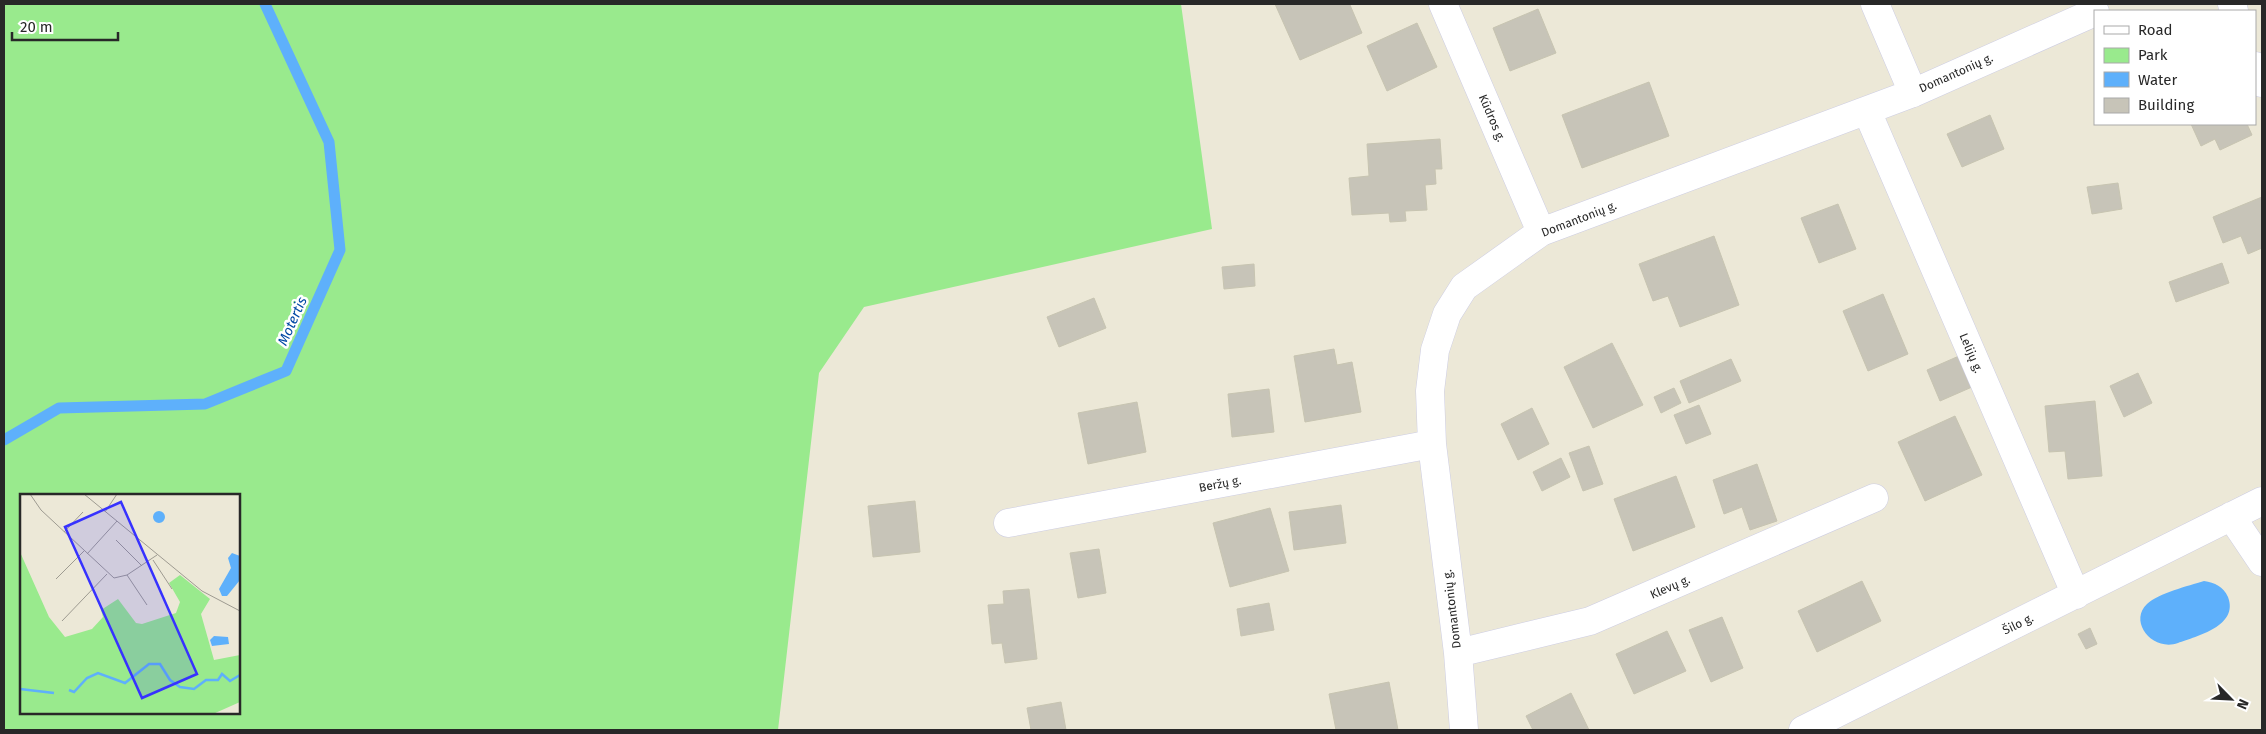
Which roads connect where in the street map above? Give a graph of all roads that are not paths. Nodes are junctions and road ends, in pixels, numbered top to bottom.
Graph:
1 (1443, 4) edge
2 (1875, 4) edge
3 (2112, 4) edge
4 (2097, 10) edge
5 (2094, 11) edge
6 (2256, 68) edge
7 (2262, 83) edge
8 (1913, 92) junction
9 (1867, 111) junction
10 (1541, 232) junction
11 (1432, 444) junction
12 (1874, 498) dead end
13 (2262, 500) edge
14 (2231, 516) junction
15 (1008, 523) dead end
16 (2262, 562) edge
17 (2076, 595) junction
18 (1458, 653) junction
19 (1464, 730) edge
20 (1803, 730) edge

1 - 10 street, Kūdros g.
2 - 8 street
3 - 4 street, Domantonių g.
5 - 8 street, Domantonių g.
6 - 7 street
8 - 9 street, Domantonių g.
9 - 10 street, Domantonių g.
9 - 17 street, Lelijų g.
10 - 11 street, Domantonių g.
11 - 15 street, Beržų g.
11 - 18 street, Domantonių g.
12 - 18 street, Klevų g.
13 - 14 street, Šilo g.
14 - 16 street
14 - 17 street, Šilo g.
17 - 20 street, Šilo g.
18 - 19 street, Domantonių g.

